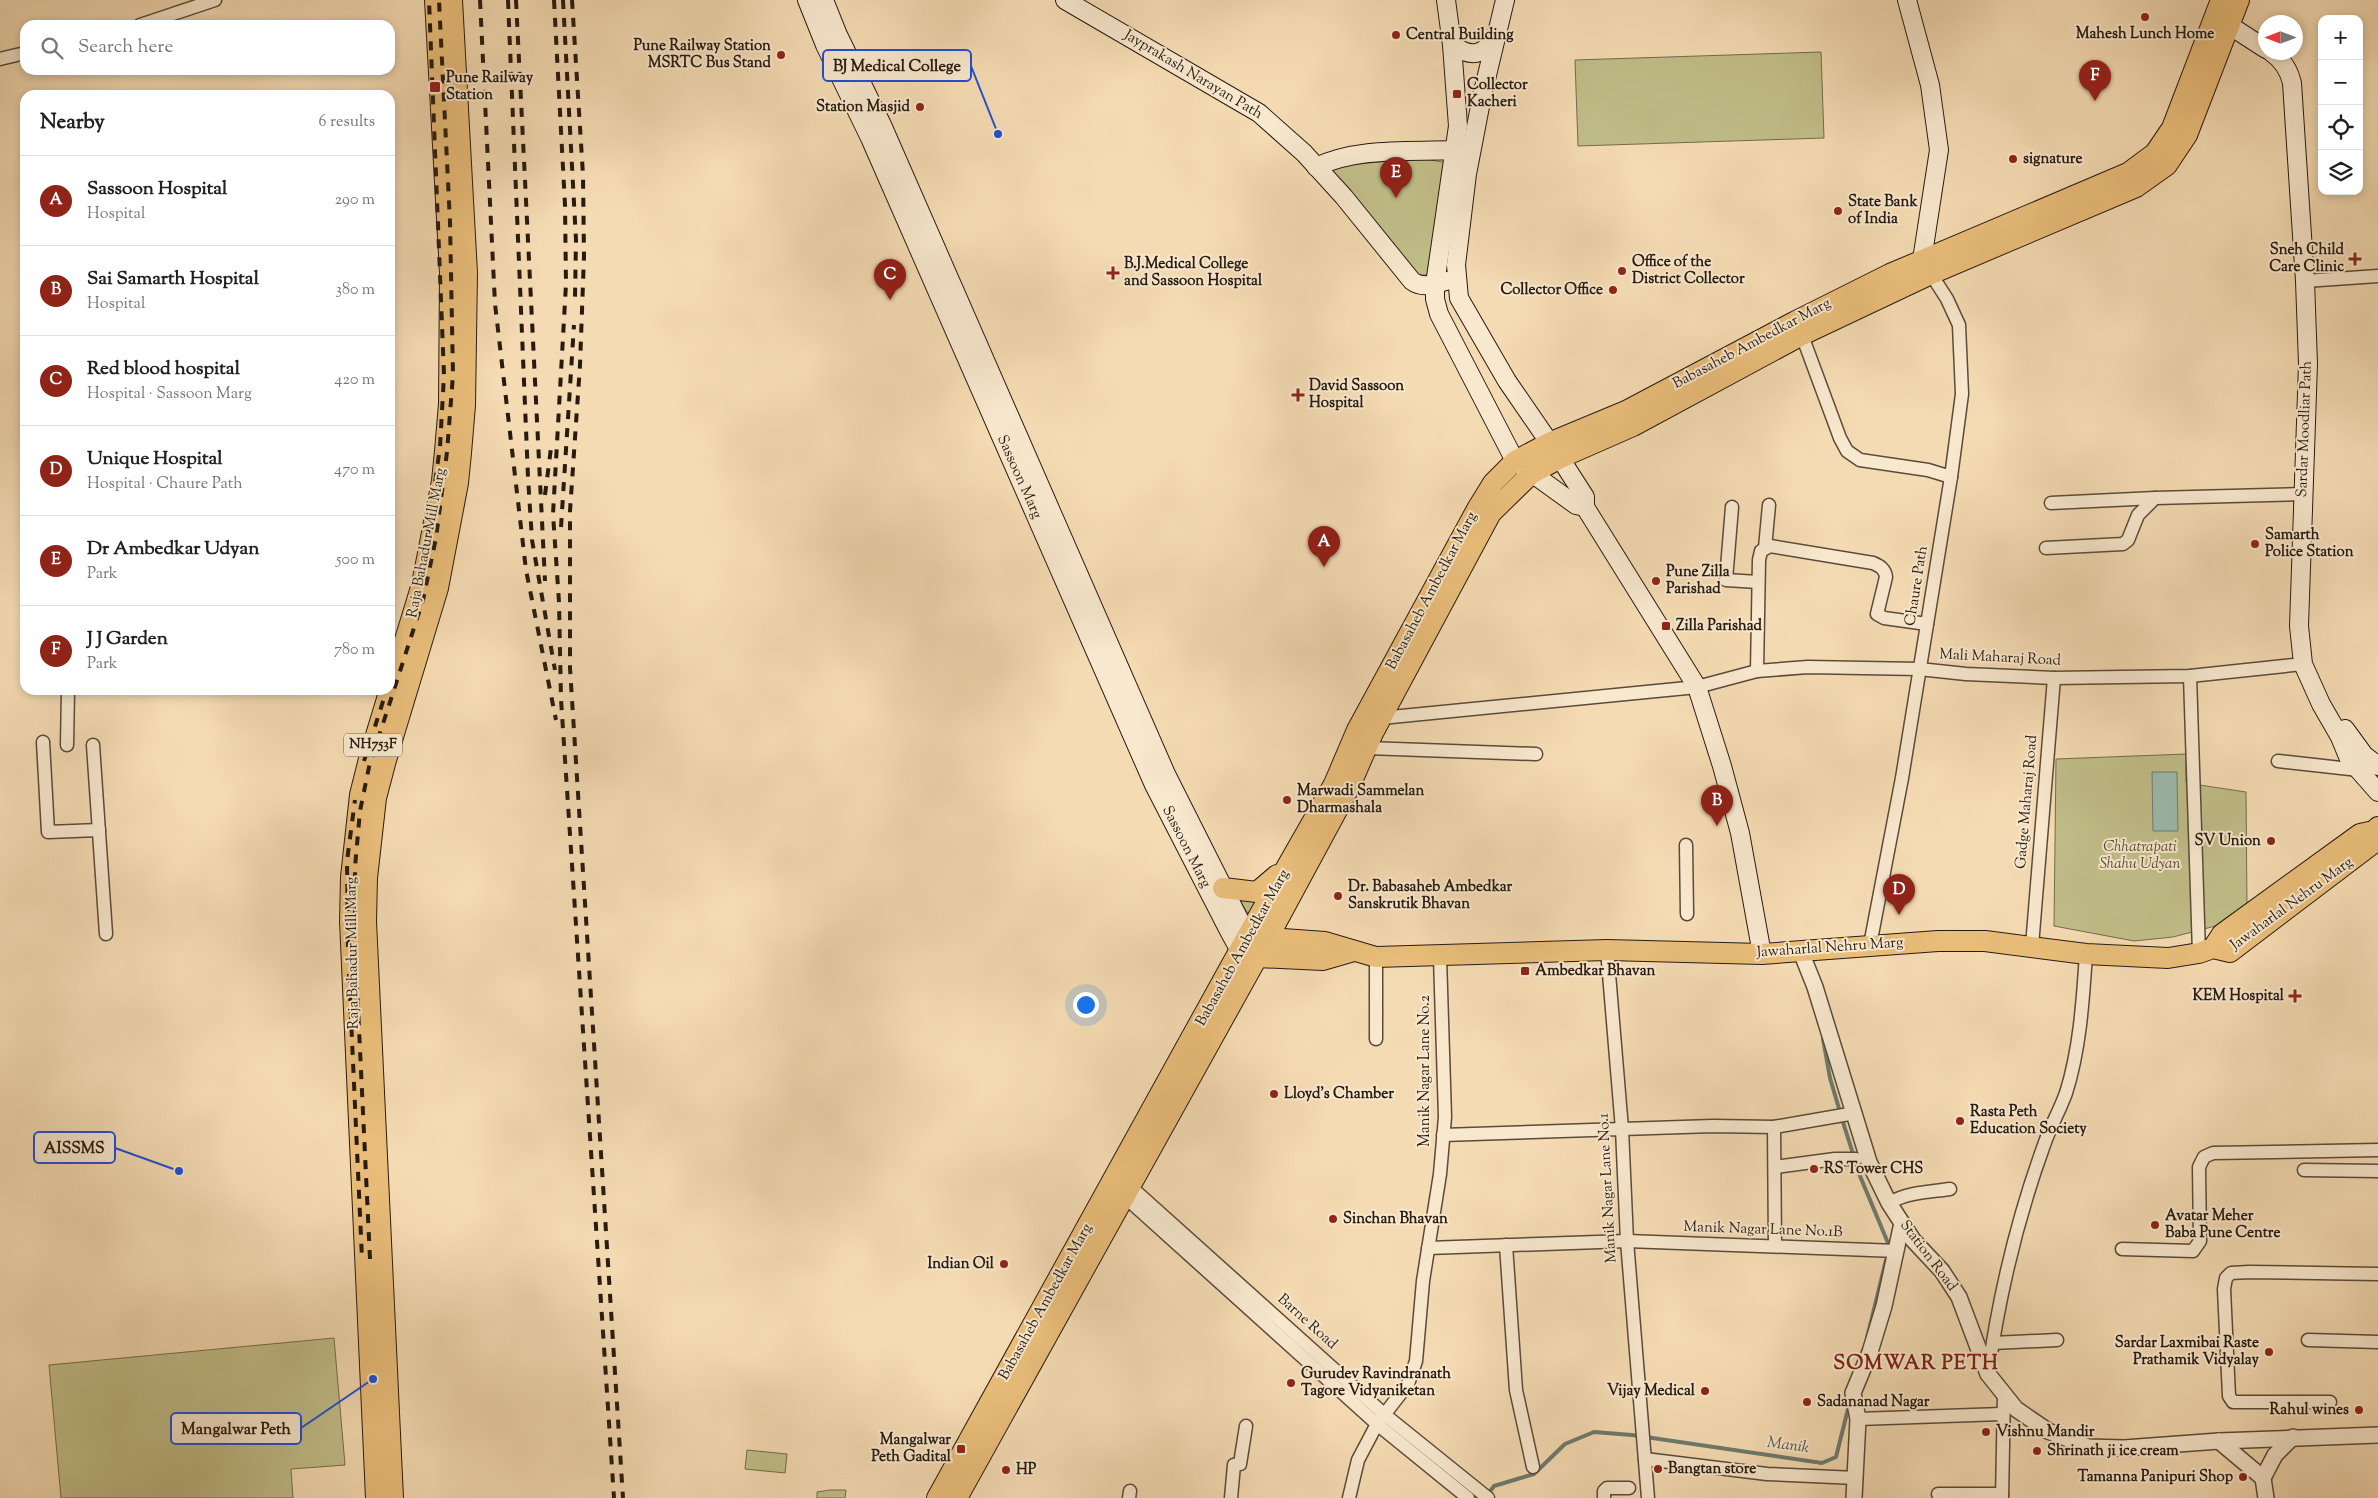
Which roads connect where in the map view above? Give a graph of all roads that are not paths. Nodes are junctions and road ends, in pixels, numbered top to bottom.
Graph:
1 (215, 0) edge
2 (436, 0) edge
3 (452, 0) edge
4 (807, 0) edge
5 (824, 0) edge
6 (1065, 0) edge
7 (1446, 0) edge
8 (1505, 0) edge
9 (1907, 0) edge
10 (2226, 11) edge
11 (155, 20) edge
12 (2258, 31) edge
13 (1496, 37) junction
14 (2258, 41) edge
15 (1452, 44) junction
16 (20, 54) edge
17 (0, 59) edge
18 (2280, 60) edge
19 (2295, 60) edge
20 (1454, 150) junction
21 (1316, 167) junction
22 (1927, 267) junction
23 (2378, 276) edge
24 (1456, 278) junction
25 (2310, 281) junction
26 (1435, 284) junction
27 (1799, 328) junction
28 (1555, 450) junction
29 (1515, 461) junction
30 (1531, 474) junction
31 (1951, 478) junction
32 (2304, 494) junction
33 (2155, 498) junction
34 (2051, 503) dead end
35 (1769, 505) dead end
36 (1585, 506) junction
37 (1732, 507) dead end
38 (1765, 548) junction
39 (2046, 548) dead end
40 (1758, 582) junction
41 (1927, 624) junction
42 (2303, 664) junction
43 (1919, 669) junction
44 (1757, 671) junction
45 (395, 675) edge
46 (2190, 676) junction
47 (2054, 678) junction
48 (1697, 687) junction
49 (68, 695) edge
50 (389, 695) edge
51 (1381, 718) junction
52 (43, 742) dead end
53 (67, 745) dead end
54 (93, 745) dead end
55 (1367, 748) junction
56 (2348, 751) junction
57 (1536, 754) dead end
58 (2278, 761) dead end
59 (2378, 766) edge
60 (2378, 792) edge
61 (2376, 829) edge
62 (99, 830) junction
63 (1686, 845) dead end
64 (1291, 862) junction
65 (1223, 888) junction
66 (1687, 914) dead end
67 (1873, 931) junction
68 (106, 934) dead end
69 (1259, 936) junction
70 (2032, 937) junction
71 (1607, 950) junction
72 (1354, 951) junction
73 (2206, 951) junction
74 (1801, 952) junction
75 (1249, 954) junction
76 (1762, 954) junction
77 (2086, 954) junction
78 (1440, 956) junction
79 (1376, 957) junction
80 (1376, 1039) dead end
81 (1846, 1114) junction
82 (1774, 1127) junction
83 (1622, 1129) junction
84 (1443, 1135) junction
85 (2378, 1150) edge
86 (1855, 1159) dead end
87 (1775, 1167) junction
88 (2304, 1170) dead end
89 (2378, 1171) edge
90 (1950, 1190) dead end
91 (1128, 1192) junction
92 (1889, 1204) junction
93 (1902, 1223) junction
94 (372, 1235) junction
95 (1627, 1241) junction
96 (1506, 1245) junction
97 (1775, 1246) junction
98 (1428, 1248) junction
99 (1890, 1250) junction
100 (2122, 1250) dead end
101 (2378, 1274) edge
102 (2057, 1340) dead end
103 (2308, 1340) dead end
104 (2378, 1342) edge
105 (1992, 1343) junction
106 (1988, 1374) junction
107 (2004, 1393) junction
108 (2330, 1402) dead end
109 (2002, 1414) junction
110 (1858, 1419) junction
111 (1381, 1420) junction
112 (1246, 1426) dead end
113 (2378, 1435) edge
114 (2293, 1438) junction
115 (2219, 1441) junction
116 (1644, 1453) junction
117 (1533, 1467) dead end
118 (1856, 1478) junction
119 (2263, 1478) junction
120 (1629, 1488) dead end
121 (1938, 1494) dead end
122 (1484, 1495) edge
123 (2002, 1496) edge
124 (376, 1498) edge
125 (393, 1498) edge
126 (937, 1498) edge
127 (957, 1498) edge
128 (1231, 1498) edge
129 (1348, 1498) edge
130 (1468, 1498) edge
131 (1604, 1498) edge
132 (1648, 1498) edge
133 (1854, 1498) edge
134 (2266, 1498) edge

1 - 11 street
2 - 45 main road, Raja Bahadur Mill Marg / NH753F
3 - 94 main road, Raja Bahadur Mill Marg / NH753F
4 - 75 main road, Sassoon Marg
5 - 65 main road, Sassoon Marg
6 - 21 main road, Jayprakash Narayan Path
7 - 15 main road
8 - 13 main road
9 - 22 main road
10 - 12 main road
10 - 14 main road
10 - 22 main road, Babasaheb Ambedkar Marg
13 - 15 main road
13 - 24 main road
15 - 20 main road
16 - 17 street
18 - 25 main road, Sardar Moodliar Path
19 - 25 main road, Sardar Moodliar Path
20 - 21 main road
20 - 26 main road
21 - 26 main road, Jayprakash Narayan Path
22 - 27 main road, Babasaheb Ambedkar Marg
22 - 31 street, Chaure Path
23 - 25 street
24 - 26 main road
24 - 28 main road
25 - 32 main road, Sardar Moodliar Path
25 - 56 main road, Sardar Moodliar Path
26 - 29 main road
27 - 28 main road, Babasaheb Ambedkar Marg
27 - 31 street
28 - 29 main road, Babasaheb Ambedkar Marg
28 - 30 main road, Babasaheb Ambedkar Marg
28 - 36 main road
29 - 30 main road
29 - 64 main road, Babasaheb Ambedkar Marg
30 - 36 main road
30 - 51 main road, Babasaheb Ambedkar Marg
31 - 41 street, Chaure Path
32 - 33 street
32 - 42 main road, Sardar Moodliar Path
33 - 34 street
33 - 39 street
35 - 38 street
36 - 48 main road
37 - 40 street
38 - 40 street
38 - 41 street
40 - 44 street
41 - 43 street, Chaure Path
42 - 46 street, Mali Maharaj Road
42 - 56 main road, Sardar Moodliar Path
43 - 44 street, Mali Maharaj Road
43 - 47 street, Mali Maharaj Road
43 - 67 street, Chaure Path
44 - 48 street, Mali Maharaj Road
46 - 47 street, Mali Maharaj Road
46 - 73 street
47 - 70 street, Gadge Maharaj Road
48 - 51 street, Mali Maharaj Road
48 - 76 main road
49 - 53 street
50 - 94 main road, Raja Bahadur Mill Marg / NH753F
51 - 55 main road, Babasaheb Ambedkar Marg
52 - 62 street
54 - 62 street
55 - 57 street
55 - 69 main road, Babasaheb Ambedkar Marg
56 - 58 street
56 - 59 main road, Sardar Moodliar Path
56 - 60 main road, Sardar Moodliar Path
61 - 73 main road
62 - 68 street
63 - 66 street
64 - 65 main road
64 - 69 main road, Babasaheb Ambedkar Marg
65 - 69 main road, Sassoon Marg
67 - 70 main road, Jawaharlal Nehru Marg
67 - 74 main road, Jawaharlal Nehru Marg
69 - 72 main road, Jawaharlal Nehru Marg
69 - 75 main road, Babasaheb Ambedkar Marg
70 - 77 main road, Jawaharlal Nehru Marg
71 - 76 main road, Jawaharlal Nehru Marg
71 - 78 main road, Jawaharlal Nehru Marg
71 - 83 street, Manik Nagar Lane No.1
72 - 75 main road
72 - 79 main road, Jawaharlal Nehru Marg
73 - 77 main road, Jawaharlal Nehru Marg
74 - 76 main road, Jawaharlal Nehru Marg
74 - 81 street, Station Road
75 - 91 main road, Babasaheb Ambedkar Marg
75 - 126 main road, Babasaheb Ambedkar Marg
77 - 105 street
78 - 79 main road, Jawaharlal Nehru Marg
78 - 84 street, Manik Nagar Lane No.2
79 - 80 street
81 - 82 street
81 - 92 street, Station Road
82 - 83 street
82 - 87 street
83 - 84 street
83 - 95 street, Manik Nagar Lane No.1
84 - 98 street, Manik Nagar Lane No.2
85 - 100 street
86 - 87 street
87 - 97 street
88 - 89 street
90 - 92 street
91 - 111 street, Barne Road
91 - 127 main road, Babasaheb Ambedkar Marg
92 - 93 street, Station Road
93 - 99 street
93 - 106 street, Station Road
94 - 124 main road, Raja Bahadur Mill Marg / NH753F
94 - 125 main road, Raja Bahadur Mill Marg / NH753F
95 - 96 street, Manik Nagar Lane No.1B
95 - 97 street, Manik Nagar Lane No.1B
95 - 116 street, Manik Nagar Lane No.1
96 - 98 street, Manik Nagar Lane No.1B
96 - 117 street
97 - 99 street, Manik Nagar Lane No.1B
98 - 111 street, Manik Nagar Lane No.2
99 - 110 street
101 - 108 street
102 - 105 street
103 - 104 street
105 - 106 street
106 - 107 street, Station Road
107 - 109 street
107 - 115 street, Station Road
109 - 110 street
109 - 123 street
110 - 118 street
111 - 122 street, Barne Road
111 - 129 street, Manik Nagar Lane No.2
111 - 130 street, Barne Road
112 - 128 street
113 - 114 street, Station Road
114 - 115 street, Station Road
114 - 119 street
115 - 119 street
116 - 118 street
116 - 132 street
118 - 133 street
119 - 134 street
120 - 131 street
121 - 123 street

